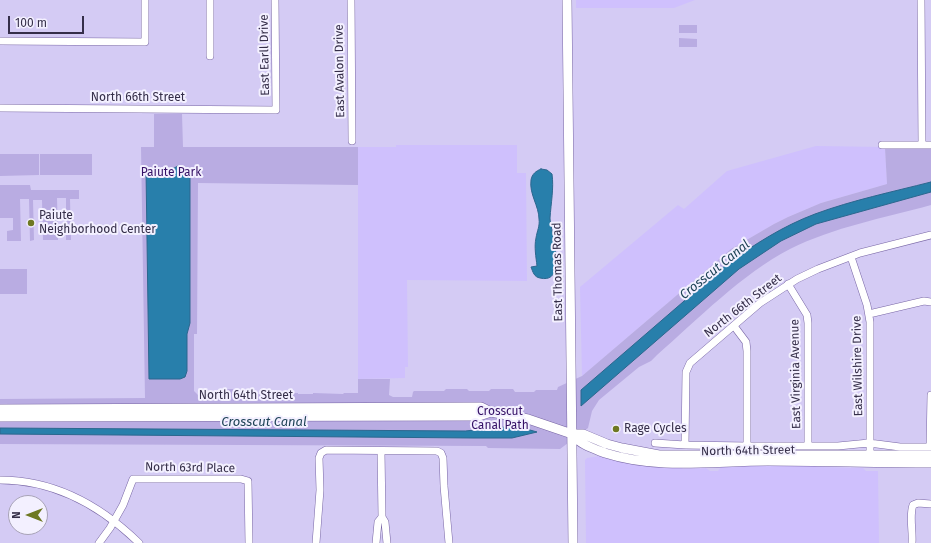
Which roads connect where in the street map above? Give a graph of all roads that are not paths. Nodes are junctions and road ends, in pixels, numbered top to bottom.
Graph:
1 (145, 0) edge
2 (210, 0) edge
3 (275, 0) edge
4 (351, 0) edge
5 (567, 0) edge
6 (920, 0) edge
7 (0, 41) edge
8 (210, 56) dead end
9 (0, 108) edge
10 (276, 110) joint
11 (352, 141) dead end
12 (882, 144) dead end
13 (922, 145) junction
14 (931, 145) edge
15 (931, 235) edge
16 (851, 256) junction
17 (788, 284) junction
18 (931, 302) edge
19 (869, 314) junction
20 (734, 326) junction
21 (931, 395) edge
22 (0, 409) edge
23 (491, 412) junction
24 (0, 417) edge
25 (572, 434) junction
26 (655, 443) dead end
27 (869, 443) junction
28 (685, 445) junction
29 (747, 446) junction
30 (808, 446) junction
31 (931, 449) edge
32 (381, 451) junction
33 (870, 459) junction
34 (931, 463) edge
35 (0, 480) edge
36 (931, 504) edge
37 (382, 517) junction
38 (114, 521) junction
39 (100, 543) edge
40 (139, 543) edge
41 (249, 543) edge
42 (316, 543) edge
43 (376, 543) edge
44 (387, 543) edge
45 (449, 543) edge
46 (573, 543) edge
47 (912, 543) edge

1 - 7 street
2 - 8 street
3 - 10 street, East Earll Drive
4 - 11 street, East Avalon Drive
5 - 25 main road, East Thomas Road
6 - 13 street
9 - 10 street, North 66th Street
12 - 13 street
13 - 14 street
15 - 16 street, North 66th Street
16 - 17 street, North 66th Street
16 - 19 street, East Wilshire Drive
17 - 20 street, North 66th Street
17 - 30 street, East Virginia Avenue
18 - 19 street
19 - 27 street, East Wilshire Drive
20 - 28 street, North 66th Street
20 - 29 street
21 - 31 street
22 - 23 main road, North 64th Street
23 - 24 main road, North 64th Street
23 - 25 main road, North 64th Street
25 - 33 main road, North 64th Street
25 - 46 main road, East Thomas Road
26 - 28 street, North 64th Street
27 - 30 street, North 64th Street
27 - 31 street, North 64th Street
27 - 33 street, East Wilshire Drive
28 - 29 street, North 64th Street
29 - 30 street, North 64th Street
31 - 33 main road, North 64th Street
32 - 37 street
32 - 42 street
32 - 45 street
33 - 34 main road, North 64th Street
35 - 38 street
36 - 47 street
37 - 43 street
37 - 44 street
38 - 39 street, North 63rd Place
38 - 40 street
38 - 41 street, North 63rd Place

